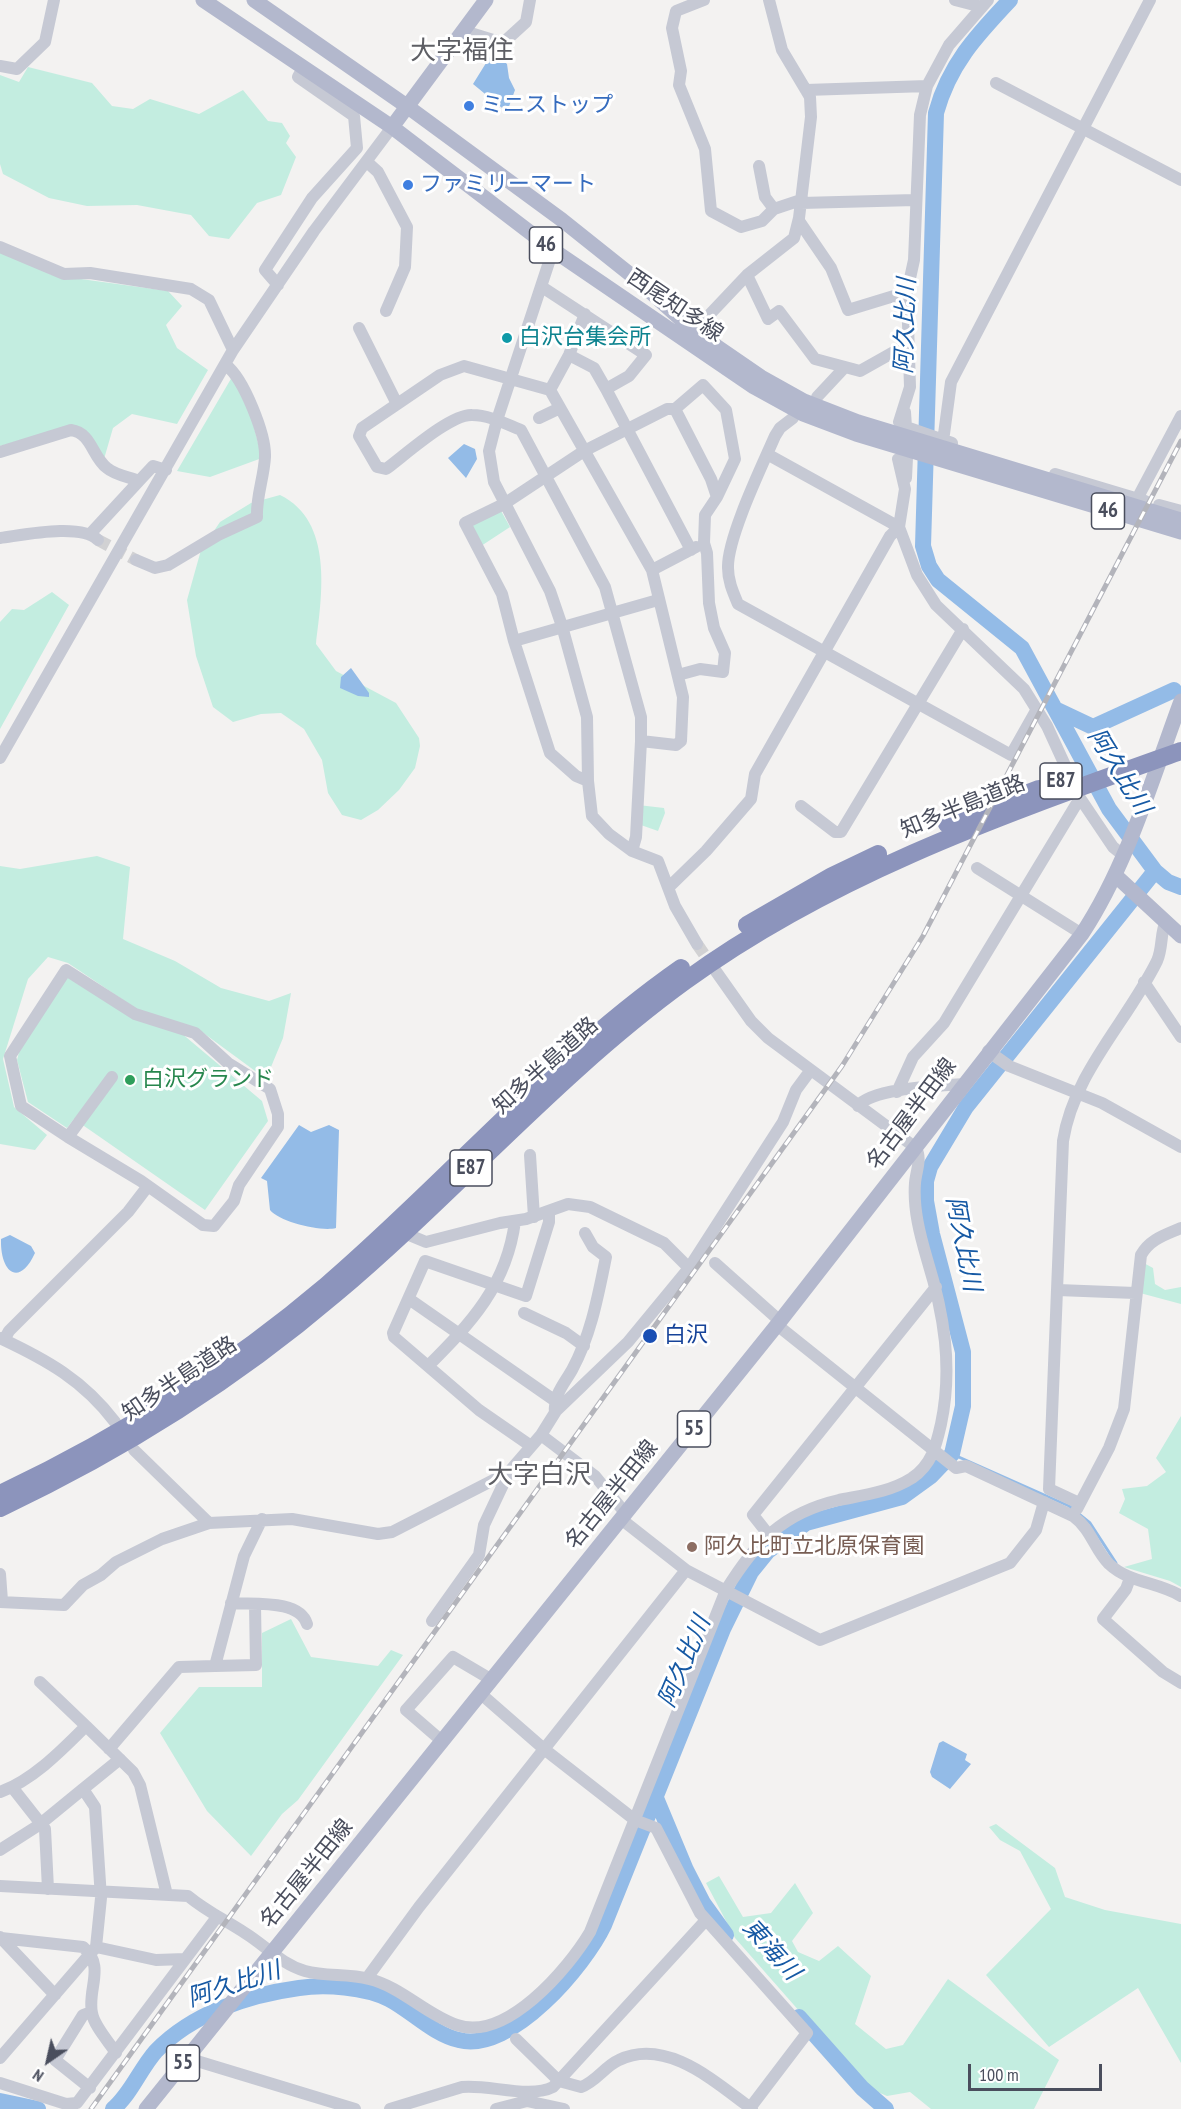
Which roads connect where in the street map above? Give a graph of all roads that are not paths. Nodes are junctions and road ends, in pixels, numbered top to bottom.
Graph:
1 (54, 0) edge
2 (203, 0) edge
3 (254, 0) edge
4 (474, 0) edge
5 (486, 0) edge
6 (530, 0) edge
7 (704, 0) edge
8 (769, 0) edge
9 (955, 0) edge
10 (1150, 0) edge
11 (985, 4) edge
12 (464, 31) junction
13 (0, 66) edge
14 (303, 68) junction
15 (996, 83) dead end
16 (927, 86) junction
17 (806, 90) junction
18 (405, 105) junction
19 (392, 127) junction
20 (1084, 129) junction
21 (367, 162) junction
22 (759, 166) dead end
23 (1181, 180) edge
24 (915, 200) junction
25 (801, 201) junction
26 (774, 209) junction
27 (799, 221) junction
28 (0, 247) edge
29 (553, 250) junction
30 (747, 275) junction
31 (278, 285) junction
32 (542, 287) junction
33 (907, 292) junction
34 (386, 311) dead end
35 (585, 314) junction
36 (359, 328) dead end
37 (694, 331) junction
38 (908, 344) junction
39 (233, 350) junction
40 (569, 355) junction
41 (226, 366) junction
42 (845, 367) junction
43 (512, 378) junction
44 (910, 387) junction
45 (606, 389) junction
46 (550, 390) junction
47 (817, 397) dead end
48 (397, 404) junction
49 (560, 408) junction
50 (675, 409) junction
51 (1181, 416) edge
52 (539, 418) dead end
53 (793, 418) dead end
54 (497, 420) junction
55 (898, 422) dead end
56 (628, 430) junction
57 (942, 436) junction
58 (908, 448) junction
59 (584, 451) junction
60 (0, 452) edge
61 (767, 454) junction
62 (166, 470) junction
63 (545, 474) junction
64 (139, 481) junction
65 (717, 497) junction
66 (504, 504) junction
67 (1159, 505) dead end
68 (1181, 512) edge
69 (1181, 520) edge
70 (899, 527) junction
71 (1181, 532) edge
72 (0, 538) edge
73 (704, 543) junction
74 (691, 550) junction
75 (136, 560) tunnel mouth
76 (652, 570) junction
77 (658, 600) junction
78 (613, 612) junction
79 (562, 626) junction
80 (963, 629) junction
81 (514, 641) junction
82 (826, 652) junction
83 (678, 675) junction
84 (1181, 701) edge
85 (919, 702) junction
86 (1037, 709) junction
87 (1181, 738) edge
88 (641, 741) junction
89 (1181, 751) edge
90 (0, 758) edge
91 (588, 781) junction
92 (1080, 798) junction
93 (801, 806) dead end
94 (945, 831) junction
95 (632, 850) junction
96 (1125, 851) junction
97 (977, 868) dead end
98 (1115, 875) junction
99 (669, 887) junction
100 (1021, 895) junction
101 (1166, 921) junction
102 (1082, 934) junction
103 (1181, 936) edge
104 (697, 944) tunnel mouth
105 (715, 970) tunnel mouth
106 (1144, 982) junction
107 (1181, 1037) edge
108 (997, 1057) junction
109 (810, 1071) junction
110 (112, 1077) dead end
111 (963, 1084) junction
112 (897, 1092) junction
113 (1076, 1092) junction
114 (858, 1106) junction
115 (68, 1137) junction
116 (1181, 1147) edge
117 (916, 1148) junction
118 (530, 1155) dead end
119 (148, 1186) junction
120 (549, 1210) junction
121 (534, 1216) junction
122 (515, 1221) junction
123 (1181, 1228) edge
124 (585, 1233) dead end
125 (409, 1235) dead end
126 (715, 1263) dead end
127 (689, 1268) junction
128 (496, 1287) junction
129 (936, 1287) junction
130 (1058, 1290) junction
131 (1135, 1293) junction
132 (409, 1299) junction
133 (524, 1313) dead end
134 (779, 1323) junction
135 (460, 1334) junction
136 (2, 1339) edge
137 (584, 1346) junction
138 (428, 1366) junction
139 (855, 1387) junction
140 (555, 1406) junction
141 (115, 1422) dead end
142 (541, 1435) junction
143 (531, 1446) junction
144 (134, 1450) dead end
145 (935, 1451) junction
146 (510, 1472) junction
147 (0, 1494) edge
148 (1044, 1502) junction
149 (0, 1508) edge
150 (1076, 1509) junction
151 (624, 1516) junction
152 (262, 1520) junction
153 (209, 1523) junction
154 (768, 1534) junction
155 (686, 1570) junction
156 (0, 1574) edge
157 (1130, 1578) junction
158 (726, 1590) junction
159 (1181, 1596) edge
160 (1, 1601) edge
161 (231, 1603) junction
162 (255, 1605) junction
163 (432, 1621) dead end
164 (307, 1624) dead end
165 (215, 1666) junction
166 (492, 1680) junction
167 (40, 1682) dead end
168 (1181, 1683) edge
169 (481, 1694) junction
170 (86, 1726) junction
171 (443, 1742) junction
172 (109, 1749) junction
173 (544, 1749) junction
174 (120, 1759) junction
175 (12, 1787) junction
176 (83, 1789) junction
177 (0, 1792) edge
178 (634, 1820) junction
179 (42, 1822) junction
180 (0, 1850) edge
181 (0, 1886) edge
182 (48, 1889) junction
183 (100, 1892) junction
184 (166, 1894) junction
185 (217, 1917) junction
186 (706, 1920) junction
187 (1, 1938) edge
188 (93, 1950) junction
189 (271, 1953) junction
190 (185, 1959) junction
191 (367, 1978) junction
192 (55, 1995) junction
193 (91, 2012) junction
194 (516, 2039) dead end
195 (116, 2053) junction
196 (0, 2058) edge
197 (187, 2058) junction
198 (559, 2081) junction
199 (0, 2083) edge
200 (483, 2087) junction
201 (90, 2088) junction
202 (64, 2106) edge
203 (751, 2108) edge
204 (146, 2109) edge
205 (355, 2109) edge
206 (390, 2109) edge
207 (495, 2109) edge
208 (564, 2109) edge

1 - 13 street
2 - 14 main road, 西尾知多線 / 46
3 - 18 main road, 西尾知多線 / 46
4 - 18 main road
5 - 12 main road
6 - 12 street
7 - 26 street
8 - 17 street
9 - 11 street
10 - 20 street
11 - 16 street
12 - 18 main road
14 - 19 main road, 西尾知多線 / 46
14 - 31 street
15 - 20 street
16 - 17 street
16 - 24 street
17 - 25 street
18 - 19 main road
18 - 37 main road, 西尾知多線 / 46
19 - 21 street
19 - 29 main road, 西尾知多線 / 46
20 - 23 street
20 - 57 street
21 - 31 street
21 - 34 street
22 - 26 street
24 - 25 street
24 - 33 street
25 - 26 street
25 - 27 street
27 - 30 street
27 - 33 street
28 - 39 street
29 - 32 street
29 - 58 main road, 西尾知多線 / 46
30 - 37 street
30 - 42 street
31 - 39 street
32 - 35 street
32 - 43 street
33 - 38 street
35 - 40 street
35 - 45 street
36 - 48 street
37 - 58 main road, 西尾知多線 / 46
38 - 42 street
38 - 44 street
39 - 41 street
40 - 45 street
40 - 46 street
41 - 62 street
41 - 75 street
42 - 47 street
43 - 46 street
43 - 48 street
43 - 54 street
44 - 55 street
44 - 58 street
45 - 56 street
46 - 49 street
48 - 54 street
49 - 52 street
49 - 59 street
50 - 56 street
50 - 65 street
50 - 65 street
51 - 57 street
53 - 61 street
54 - 63 street
54 - 66 street
56 - 59 street
56 - 74 street
57 - 58 street
58 - 69 main road, 西尾知多線 / 46
58 - 70 street
58 - 71 main road, 西尾知多線 / 46
59 - 63 street
59 - 76 street
60 - 64 street
61 - 70 street
61 - 82 street
62 - 64 street
62 - 90 street
63 - 66 street
63 - 78 street
64 - 72 street
65 - 73 street
66 - 79 street
66 - 81 street
67 - 68 street
70 - 80 street
70 - 82 street
73 - 74 street
73 - 83 street
74 - 76 street
76 - 77 street
77 - 78 street
77 - 83 street
78 - 79 street
78 - 88 street
79 - 81 street
79 - 91 street
80 - 85 street
80 - 86 street
81 - 91 street
82 - 85 street
82 - 99 street
83 - 88 street
84 - 96 main road, 名古屋半田線 / 55
85 - 86 street
85 - 93 street
86 - 92 street
87 - 94 highway, 知多半島道路 / E87
88 - 95 street
89 - 94 highway, 知多半島道路 / E87
91 - 95 street
92 - 96 street
92 - 100 street
94 - 147 highway, 知多半島道路 / E87
94 - 149 highway, 知多半島道路 / E87
95 - 99 street
96 - 98 main road, 名古屋半田線 / 55
97 - 100 street
98 - 101 main road
98 - 102 main road, 名古屋半田線 / 55
99 - 104 street
100 - 102 street
100 - 112 street
101 - 103 main road
101 - 106 street
102 - 108 main road, 名古屋半田線 / 55
105 - 109 street
106 - 107 street
106 - 113 street
108 - 111 main road, 名古屋半田線 / 55
108 - 113 street
109 - 114 street
109 - 127 street
110 - 115 street
111 - 112 street
111 - 117 main road, 名古屋半田線 / 55
112 - 114 street
113 - 116 street
113 - 130 street
114 - 117 street
115 - 119 street
115 - 119 street
117 - 129 street
117 - 134 main road, 名古屋半田線 / 55
118 - 121 street
119 - 136 street
120 - 121 street
120 - 127 street
120 - 128 street
121 - 122 street
122 - 125 street
122 - 128 street
123 - 131 street
124 - 137 street
126 - 134 street
127 - 140 street
128 - 132 street
128 - 135 street
129 - 139 street
129 - 145 street
130 - 131 street
130 - 150 street
131 - 150 street
132 - 135 street
132 - 138 street
133 - 137 street
134 - 139 street
134 - 151 main road, 名古屋半田線 / 55
135 - 138 street
135 - 140 street
136 - 141 street
137 - 140 street
138 - 143 street
139 - 145 street
139 - 154 street
140 - 142 street
142 - 143 street
142 - 151 street
143 - 146 street
144 - 153 street
145 - 148 street
145 - 154 street
146 - 152 street
146 - 163 street
148 - 150 street
148 - 158 street
150 - 157 street
151 - 155 street
151 - 166 main road, 名古屋半田線 / 55
152 - 153 street
152 - 161 street
153 - 160 street
154 - 158 street
155 - 158 street
155 - 173 street
156 - 160 street
157 - 159 street
157 - 168 street
158 - 178 street
161 - 162 street
161 - 165 street
162 - 164 street
162 - 165 street
165 - 172 street
166 - 169 main road, 名古屋半田線 / 55
166 - 171 street
167 - 170 street
169 - 171 main road, 名古屋半田線 / 55
169 - 173 street
170 - 172 street
170 - 175 street
171 - 189 main road, 名古屋半田線 / 55
172 - 174 street
173 - 178 street
173 - 191 street
174 - 176 street
174 - 184 street
175 - 177 street
175 - 179 street
176 - 179 street
176 - 183 street
178 - 186 street
178 - 191 street
179 - 180 street
179 - 182 street
181 - 182 street
182 - 183 street
183 - 184 street
183 - 188 street
184 - 185 street
185 - 189 street
185 - 190 street
186 - 198 street
186 - 203 street
187 - 188 street
187 - 192 street
188 - 190 street
188 - 192 street
188 - 193 street
189 - 191 street
189 - 197 main road, 名古屋半田線 / 55
190 - 195 street
192 - 196 street
193 - 195 street
193 - 201 street
194 - 198 street
195 - 201 street
197 - 204 main road, 名古屋半田線 / 55
197 - 205 street
198 - 200 street
198 - 203 street
199 - 202 street
200 - 206 street
200 - 207 street
201 - 202 street
207 - 208 street

